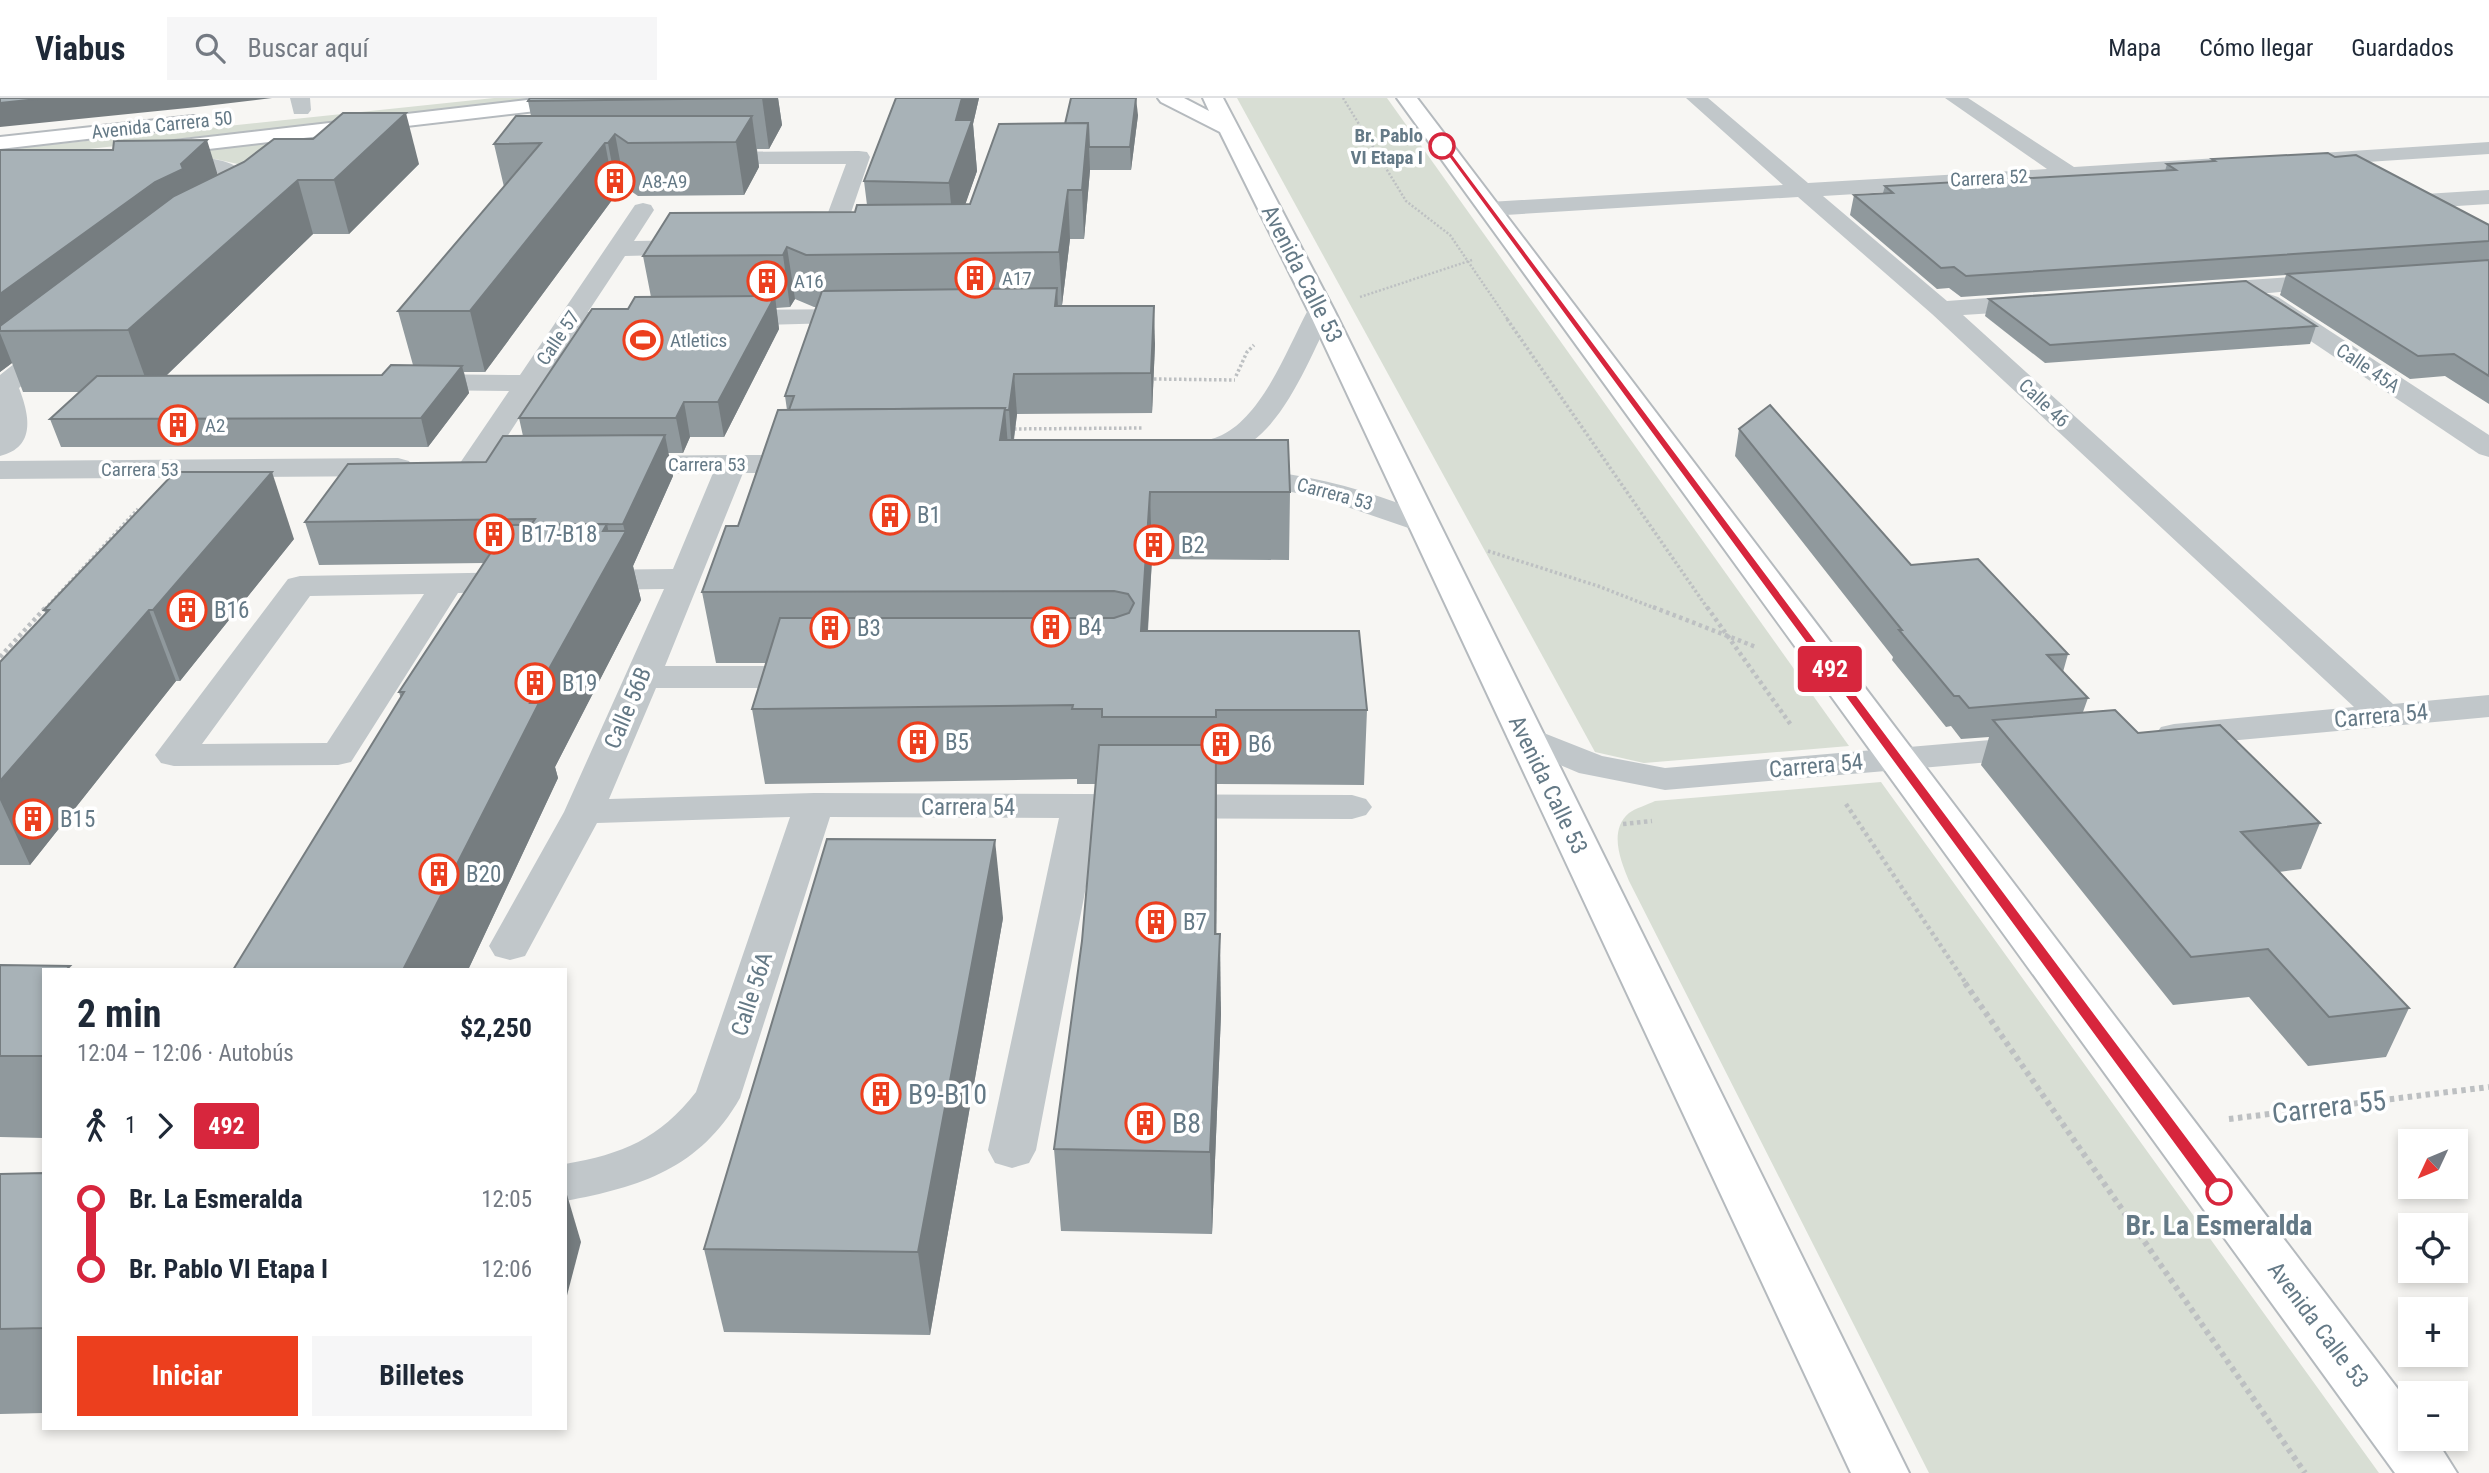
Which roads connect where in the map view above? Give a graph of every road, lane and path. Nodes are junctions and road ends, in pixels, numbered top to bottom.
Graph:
1 (596, 98) edge
2 (1168, 98) edge
3 (1213, 98) edge
4 (1406, 98) edge
5 (1696, 98) edge
6 (1955, 98) edge
7 (417, 118) junction
8 (219, 119) dead end
9 (1228, 128) junction
10 (0, 143) edge
11 (2489, 148) edge
12 (323, 152) edge
13 (140, 157) joint
14 (679, 158) edge
15 (2346, 158) junction
16 (2290, 161) edge
17 (2234, 164) edge
18 (2068, 173) junction
19 (2383, 178) edge
20 (1800, 190) junction
21 (2404, 190) edge
22 (2489, 197) edge
23 (265, 199) edge
24 (2425, 201) junction
25 (1489, 209) junction
26 (643, 210) dead end
27 (2457, 219) edge
28 (802, 245) edge
29 (828, 245) junction
30 (856, 245) edge
31 (1516, 246) junction
32 (726, 247) edge
33 (618, 249) junction
34 (2355, 280) edge
35 (2247, 288) junction
36 (2178, 293) edge
37 (2066, 300) edge
38 (1941, 309) junction
39 (1321, 310) junction
40 (887, 317) edge
41 (694, 318) edge
42 (667, 319) edge
43 (570, 320) junction
44 (75, 328) edge
45 (6, 379) edge
46 (1154, 379) edge
47 (1235, 380) junction
48 (392, 382) edge
49 (528, 383) junction
50 (1233, 390) dead end
51 (1147, 428) dead end
52 (1001, 429) edge
53 (0, 447) edge
54 (2489, 448) edge
55 (842, 463) edge
56 (731, 464) junction
57 (595, 465) edge
58 (462, 466) joint
59 (0, 470) edge
60 (139, 508) edge
61 (1423, 524) junction
62 (1484, 549) dead end
63 (683, 579) junction
64 (448, 583) junction
65 (1760, 649) dead end
66 (0, 657) edge
67 (641, 677) junction
68 (845, 677) edge
69 (2489, 706) edge
70 (2385, 716) junction
71 (1526, 737) junction
72 (2136, 738) edge
73 (2066, 744) edge
74 (1897, 759) junction
75 (814, 805) junction
76 (1081, 807) junction
77 (1352, 807) dead end
78 (584, 812) junction
79 (510, 946) dead end
80 (2489, 1087) edge
81 (2169, 1125) junction
82 (1012, 1150) dead end
83 (567, 1183) edge
84 (1880, 1473) edge
85 (2428, 1473) edge

1 - 7 main road, Avenida Carrera 50
2 - 9 main road
3 - 9 main road, Avenida Calle 53
4 - 25 main road, Avenida Calle 53
5 - 20 street, Calle 46
6 - 18 street
7 - 12 street
7 - 13 main road, Avenida Carrera 50
8 - 10 main road, Avenida Carrera 50
9 - 39 main road, Avenida Calle 53
11 - 15 street
13 - 23 street
14 - 29 street
15 - 16 street
15 - 19 street
17 - 18 street, Carrera 52
18 - 20 street, Carrera 52
20 - 25 street, Carrera 52
20 - 38 street, Calle 46
21 - 24 street
22 - 24 street
24 - 27 street
25 - 31 main road, Avenida Calle 53
26 - 33 street, Calle 57
28 - 29 street
29 - 30 street
31 - 39 path
31 - 74 main road, Avenida Calle 53
32 - 33 street
33 - 43 street, Calle 57
34 - 35 street
35 - 36 street
35 - 54 street, Calle 45A
37 - 38 street
38 - 70 street, Calle 46
39 - 47 path
39 - 61 main road, Avenida Calle 53
39 - 61 street, Carrera 53
40 - 41 street
42 - 43 street
43 - 49 street, Calle 57
44 - 45 street
45 - 53 street
46 - 47 path
47 - 50 path
48 - 49 street
49 - 58 street, Calle 57
51 - 52 path
55 - 56 street, Carrera 53
56 - 57 street, Carrera 53
56 - 63 street, Calle 56B
58 - 59 street, Carrera 53
60 - 66 path
61 - 71 main road, Avenida Calle 53
62 - 65 path
63 - 64 street
63 - 67 street, Calle 56B
64 - 64 street
67 - 68 street
67 - 78 street, Calle 56B
69 - 70 street, Carrera 54
70 - 72 street, Carrera 54
71 - 74 street, Carrera 54
71 - 84 main road, Avenida Calle 53
73 - 74 street, Carrera 54
74 - 81 main road, Avenida Calle 53
75 - 76 street, Carrera 54
75 - 78 street, Carrera 54
75 - 83 street, Calle 56A
76 - 77 street, Carrera 54
76 - 82 street
78 - 79 street, Calle 56B
80 - 81 path, Carrera 55
81 - 85 main road, Avenida Calle 53

